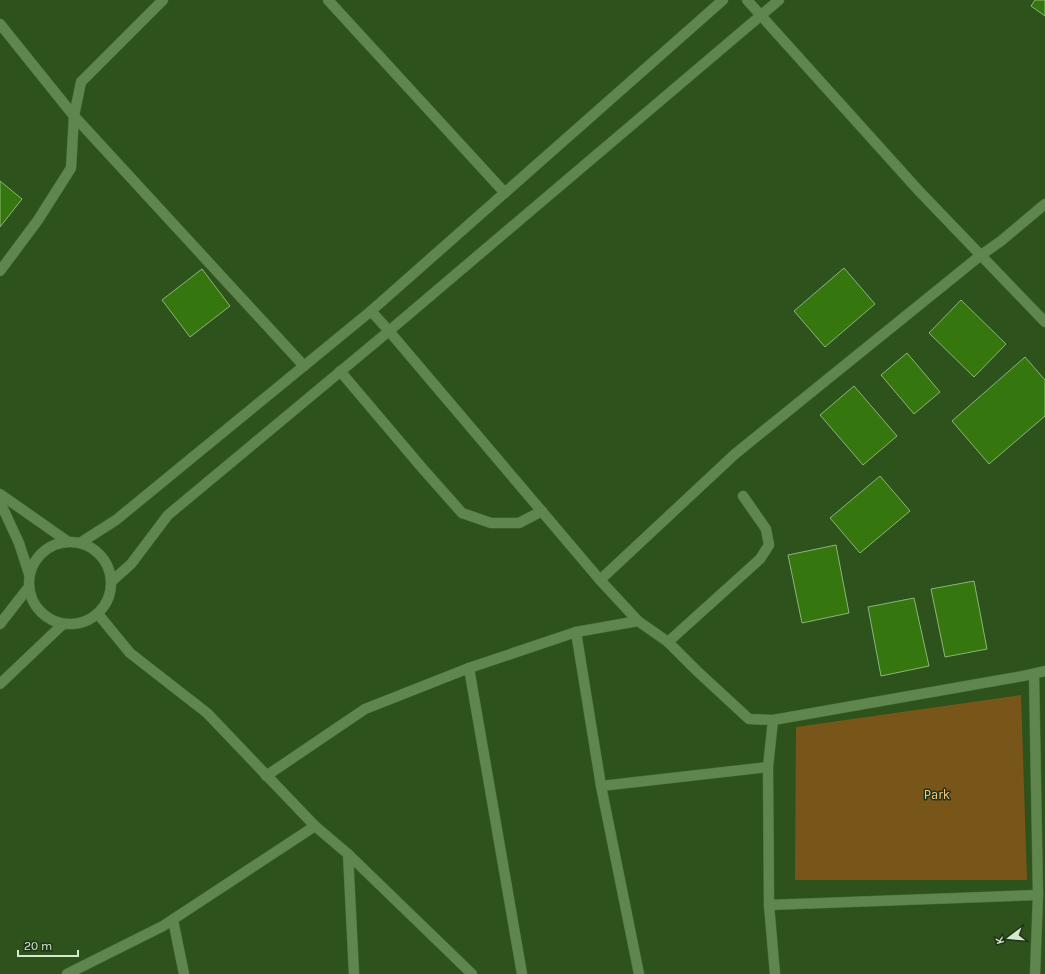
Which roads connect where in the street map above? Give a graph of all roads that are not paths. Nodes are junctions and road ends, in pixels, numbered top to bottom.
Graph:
1 (163, 0) edge
2 (328, 0) edge
3 (723, 0) edge
4 (748, 0) edge
5 (779, 0) edge
6 (761, 16) junction
7 (0, 24) edge
8 (74, 116) junction
9 (505, 193) junction
10 (1045, 204) edge
11 (981, 255) junction
12 (0, 271) edge
13 (371, 312) junction
14 (1045, 322) edge
15 (389, 331) junction
16 (304, 366) junction
17 (340, 371) junction
18 (0, 494) edge
19 (743, 496) dead end
20 (0, 502) edge
21 (542, 511) junction
22 (67, 541) junction
23 (80, 543) junction
24 (29, 574) junction
25 (600, 580) junction
26 (112, 581) junction
27 (28, 588) junction
28 (98, 614) junction
29 (638, 621) junction
30 (0, 624) edge
31 (62, 624) junction
32 (576, 632) junction
33 (668, 642) junction
34 (469, 668) junction
35 (1045, 671) edge
36 (1034, 674) junction
37 (0, 684) edge
38 (773, 720) junction
39 (768, 767) junction
40 (266, 776) junction
41 (601, 786) junction
42 (315, 826) junction
43 (348, 854) junction
44 (1038, 895) junction
45 (769, 905) junction
46 (172, 920) junction
47 (67, 974) edge
48 (184, 974) edge
49 (354, 974) edge
50 (472, 974) edge
51 (522, 974) edge
52 (639, 974) edge
53 (775, 974) edge
54 (1035, 974) edge

1 - 8 street
2 - 9 street
3 - 9 street
4 - 6 street
5 - 6 street
6 - 11 street
6 - 15 street
7 - 8 street
8 - 12 street
8 - 16 street
9 - 13 street
10 - 11 street
11 - 14 street
11 - 25 street
13 - 15 street
13 - 16 street
15 - 17 street
15 - 21 street
16 - 23 street
17 - 21 street
17 - 26 street
18 - 22 street
19 - 33 street
20 - 24 street
21 - 25 street
22 - 23 street
22 - 24 street
23 - 26 street
24 - 27 street
25 - 29 street
26 - 28 street
27 - 30 street
27 - 31 street
28 - 31 street
28 - 40 street
29 - 32 street
29 - 33 street
31 - 37 street
32 - 34 street
32 - 41 street
33 - 38 street
34 - 40 street
34 - 51 street
35 - 36 street
36 - 38 street
36 - 44 street
38 - 39 street
39 - 41 street
39 - 45 street
40 - 42 street
41 - 52 street
42 - 43 street
42 - 46 street
43 - 49 street
43 - 50 street
44 - 45 street
44 - 54 street
45 - 53 street
46 - 47 street
46 - 48 street

